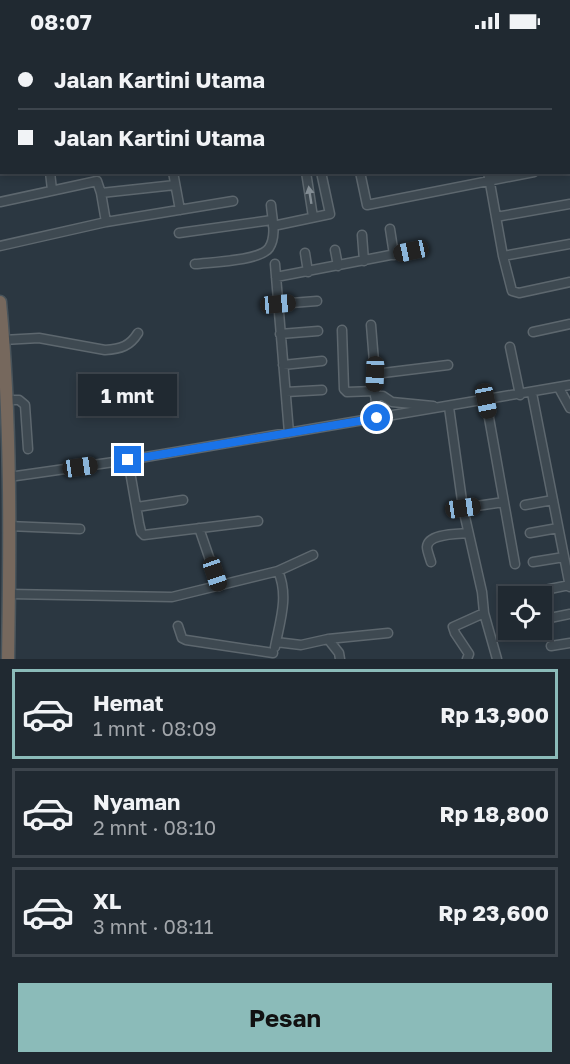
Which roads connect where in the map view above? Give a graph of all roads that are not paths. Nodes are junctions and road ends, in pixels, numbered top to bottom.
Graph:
1 (50, 174) edge
2 (173, 174) edge
3 (306, 174) edge
4 (321, 174) edge
5 (360, 174) edge
6 (516, 174) edge
7 (96, 177) edge
8 (489, 177) edge
9 (175, 185) junction
10 (52, 190) junction
11 (101, 193) junction
12 (233, 201) dead end
13 (0, 202) edge
14 (570, 204) edge
15 (271, 205) dead end
16 (180, 210) junction
17 (313, 217) junction
18 (496, 217) junction
19 (106, 222) junction
20 (273, 223) junction
21 (390, 229) dead end
22 (179, 233) dead end
23 (362, 235) dead end
24 (570, 244) edge
25 (0, 246) edge
26 (335, 250) dead end
27 (411, 251) dead end
28 (305, 253) dead end
29 (394, 255) junction
30 (503, 256) junction
31 (364, 261) junction
32 (195, 264) dead end
33 (275, 264) dead end
34 (338, 266) junction
35 (308, 272) junction
36 (276, 277) junction
37 (570, 282) edge
38 (317, 301) dead end
39 (0, 302) edge
40 (278, 304) junction
41 (570, 324) edge
42 (371, 325) dead end
43 (342, 330) dead end
44 (318, 331) dead end
45 (533, 332) dead end
46 (138, 333) dead end
47 (280, 334) junction
48 (3, 340) junction
49 (510, 347) dead end
50 (322, 361) dead end
51 (283, 365) junction
52 (448, 365) dead end
53 (375, 374) junction
54 (570, 385) edge
55 (559, 388) junction
56 (322, 390) dead end
57 (286, 392) junction
58 (531, 393) junction
59 (375, 394) junction
60 (520, 395) junction
61 (486, 401) junction
62 (449, 407) junction
63 (5, 408) edge
64 (570, 408) edge
65 (377, 418) junction
66 (289, 433) junction
67 (28, 449) dead end
68 (128, 460) junction
69 (6, 471) edge
70 (183, 500) dead end
71 (553, 500) junction
72 (504, 502) junction
73 (525, 505) dead end
74 (137, 507) junction
75 (463, 508) junction
76 (258, 521) dead end
77 (80, 528) dead end
78 (199, 528) junction
79 (558, 528) junction
80 (6, 530) edge
81 (468, 533) junction
82 (530, 533) dead end
83 (312, 555) dead end
84 (564, 557) junction
85 (431, 562) dead end
86 (533, 562) dead end
87 (515, 564) dead end
88 (278, 571) junction
89 (219, 586) junction
90 (570, 586) edge
91 (552, 589) edge
92 (9, 594) junction
93 (484, 613) junction
94 (570, 614) edge
95 (552, 618) edge
96 (178, 626) dead end
97 (388, 633) dead end
98 (328, 639) junction
99 (276, 642) junction
100 (570, 643) edge
101 (550, 646) dead end
102 (273, 656) edge
103 (6, 658) edge
104 (340, 659) edge
105 (467, 659) edge
106 (496, 659) edge

1 - 10 street
2 - 9 street
17 -> 3 street
4 - 17 street
5 - 8 street
6 - 8 street
7 - 10 street
7 - 11 street
8 - 18 street
9 - 11 street
9 - 16 street
10 - 13 street
11 - 19 street
12 - 16 street
14 - 18 street
15 - 20 street
16 - 19 street
17 - 20 street
18 - 30 street
19 - 25 street
20 - 22 street
20 - 32 street
21 - 29 street
23 - 31 street
24 - 30 street
26 - 34 street
27 - 29 street
28 - 35 street
29 - 31 street
30 - 37 street
31 - 34 street
33 - 36 street
34 - 35 street
35 - 36 street
36 - 40 street
38 - 40 street
39 - 48 highway
40 - 47 street
41 - 45 street
42 - 53 street
43 - 59 street
44 - 47 street
46 - 48 street
47 - 51 street
48 - 63 highway
49 - 60 street
50 - 51 street
51 - 57 street
52 - 53 street
53 - 59 street
54 - 55 street
55 - 58 street
55 - 64 street
56 - 57 street
57 - 66 street
58 - 60 street
58 - 71 street
59 - 62 street
59 - 65 street
60 - 61 street
61 - 62 street
61 - 72 street
62 - 65 street
62 - 75 street
63 - 67 street
63 - 69 highway
65 - 66 street
66 - 68 street
68 - 69 street
68 - 74 street
69 - 80 highway
70 - 74 street
71 - 73 street
71 - 79 street
72 - 75 street
72 - 87 street
74 - 78 street
75 - 81 street
76 - 78 street
77 - 80 street
78 - 89 street
79 - 82 street
79 - 84 street
80 - 92 highway
81 - 85 street
81 - 93 street
83 - 88 street
84 - 86 street
84 - 90 street
88 - 89 street
88 - 99 street
89 - 92 street
90 - 91 street
92 - 103 highway
93 - 105 street
93 - 106 street
94 - 95 street
96 - 102 street
97 - 98 street
98 - 99 street
98 - 104 street
99 - 102 street
100 - 101 street

